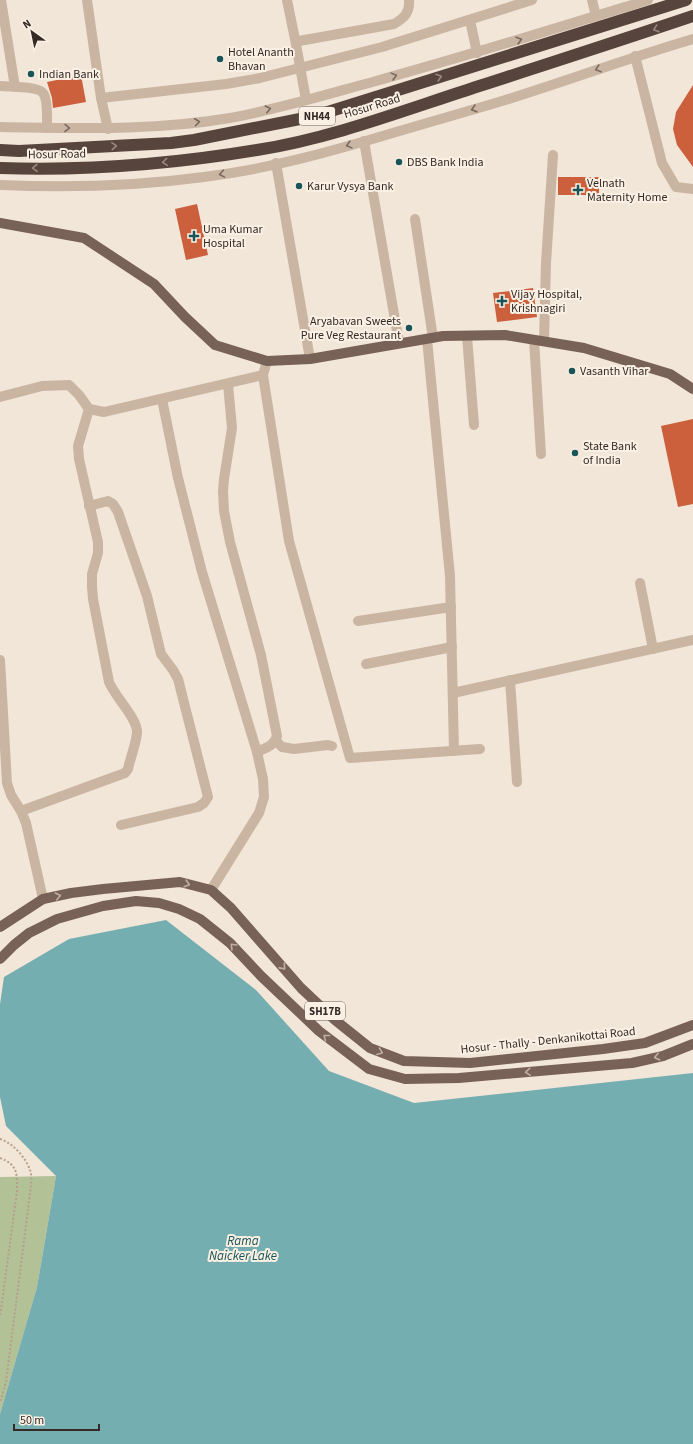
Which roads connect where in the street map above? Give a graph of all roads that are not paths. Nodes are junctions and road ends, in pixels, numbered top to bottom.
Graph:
1 (1, 0) edge
2 (87, 0) edge
3 (287, 0) edge
4 (409, 0) edge
5 (592, 0) edge
6 (648, 0) edge
7 (686, 0) edge
8 (528, 1) edge
9 (596, 16) junction
10 (693, 16) edge
11 (470, 20) junction
12 (693, 39) edge
13 (296, 44) junction
14 (477, 53) junction
15 (634, 56) junction
16 (300, 68) junction
17 (0, 86) edge
18 (15, 87) junction
19 (101, 98) junction
20 (306, 100) junction
21 (0, 127) edge
22 (47, 128) junction
23 (108, 129) junction
24 (364, 141) junction
25 (0, 150) edge
26 (553, 155) dead end
27 (276, 164) junction
28 (0, 168) edge
29 (0, 185) edge
30 (693, 188) edge
31 (415, 219) dead end
32 (0, 223) edge
33 (467, 336) junction
34 (430, 338) junction
35 (534, 340) junction
36 (544, 341) junction
37 (399, 344) junction
38 (310, 359) junction
39 (267, 361) junction
40 (263, 375) junction
41 (228, 384) junction
42 (693, 390) edge
43 (0, 397) edge
44 (162, 399) junction
45 (90, 410) junction
46 (474, 425) dead end
47 (541, 454) dead end
48 (89, 506) junction
49 (640, 583) dead end
50 (451, 607) junction
51 (358, 621) dead end
52 (693, 640) edge
53 (452, 647) junction
54 (654, 649) junction
55 (0, 660) edge
56 (366, 664) dead end
57 (510, 680) junction
58 (453, 693) junction
59 (2, 735) edge
60 (276, 741) junction
61 (332, 746) dead end
62 (480, 749) dead end
63 (454, 751) junction
64 (257, 752) junction
65 (517, 782) dead end
66 (21, 811) junction
67 (121, 825) dead end
68 (211, 890) junction
69 (43, 899) junction
70 (0, 927) edge
71 (0, 959) edge
72 (693, 1025) edge
73 (693, 1044) edge

1 - 18 street
2 - 19 street
3 - 13 street
4 - 13 street
5 - 9 street
6 - 9 street
25 -> 7 highway, Hosur Road / NH44
8 - 11 street
14 -> 9 street
10 -> 28 highway, Hosur Road / NH44
11 - 14 street
11 - 16 street
12 - 15 street
13 - 16 street
20 -> 14 street
15 -> 24 street
15 - 30 street
16 - 19 street
16 - 20 street
17 - 18 street
18 - 22 street
19 - 23 street
23 -> 20 street
21 - 22 street
22 -> 23 street
24 -> 27 street
24 - 37 street
26 - 36 street
27 -> 29 street
27 - 38 street
31 - 34 street
32 - 39 main road
33 - 34 main road
33 - 35 main road
33 - 46 street
34 - 37 main road
34 - 50 street
35 - 36 main road
35 - 47 street
36 - 42 main road
37 - 38 main road
38 - 39 main road
39 - 40 street
40 - 41 street
40 - 63 street
41 - 44 street
41 - 60 street
43 - 45 street
44 - 45 street
44 - 64 street
45 - 48 street
48 - 66 street
48 - 67 street
49 - 54 street
50 - 51 street
50 - 53 street
52 - 54 street
53 - 56 street
53 - 58 street
54 - 57 street
55 - 59 street
57 - 58 street
57 - 65 street
58 - 63 street
59 - 66 street
60 - 61 street
60 - 64 street
62 - 63 street
64 - 68 street
66 - 69 street
69 -> 68 main road, Hosur - Thally - Denkanikottai Road / SH17B
68 -> 72 main road, Hosur - Thally - Denkanikottai Road / SH17B
69 - 70 main road, Hosur - Thally - Denkanikottai Road / SH17B
73 -> 71 main road, SH17B

